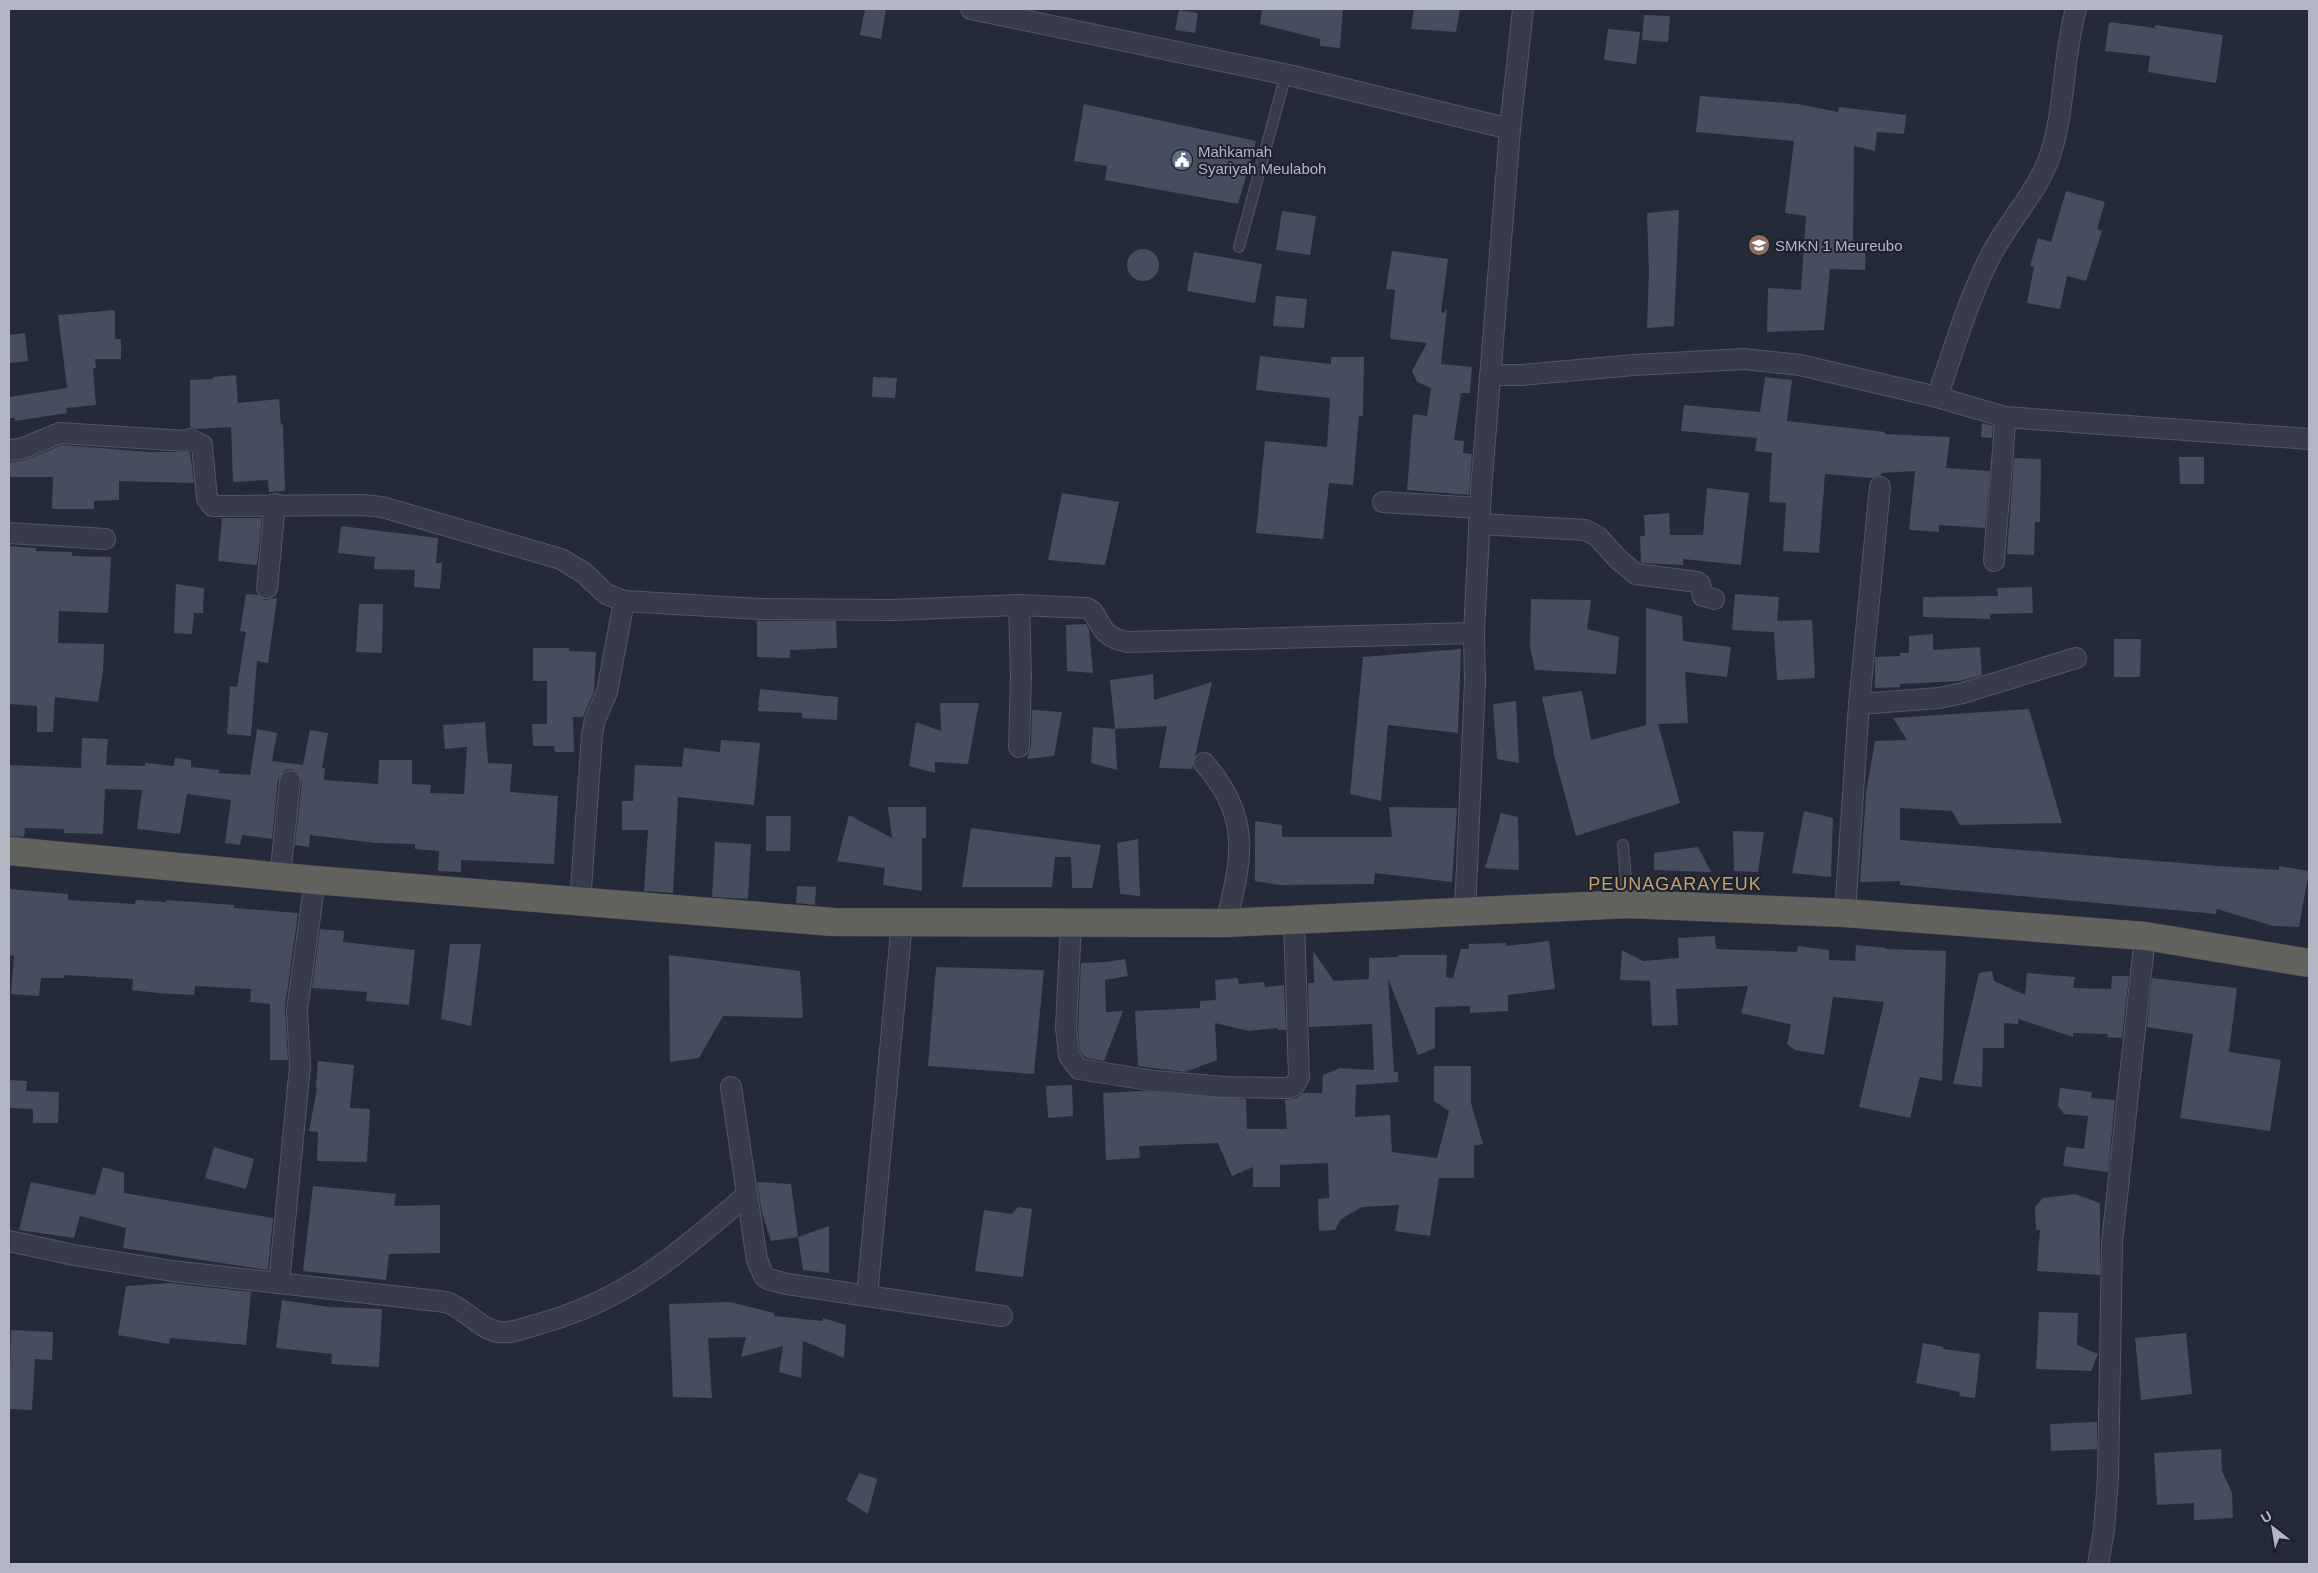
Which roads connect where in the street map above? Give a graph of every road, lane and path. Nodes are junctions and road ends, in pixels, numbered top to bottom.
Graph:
1 (971, 9) edge
2 (1523, 9) edge
3 (2076, 9) edge
4 (1286, 74) junction
5 (1510, 129) junction
6 (1239, 247) dead end
7 (1494, 376) junction
8 (1937, 397) junction
9 (2005, 417) junction
10 (2309, 439) edge
11 (9, 450) edge
12 (1880, 487) dead end
13 (1383, 502) dead end
14 (275, 504) junction
15 (1488, 520) junction
16 (9, 533) edge
17 (105, 539) dead end
18 (1994, 560) dead end
19 (267, 588) dead end
20 (1714, 599) dead end
21 (624, 601) junction
22 (1019, 605) junction
23 (1474, 634) junction
24 (2076, 658) dead end
25 (1859, 704) junction
26 (1019, 747) dead end
27 (1204, 763) dead end
28 (290, 781) dead end
29 (1623, 845) dead end
30 (9, 850) edge
31 (280, 877) junction
32 (315, 880) junction
33 (580, 903) junction
34 (1628, 904) junction
35 (1465, 912) junction
36 (1845, 913) junction
37 (1294, 921) junction
38 (902, 922) junction
39 (1071, 923) junction
40 (1226, 923) junction
41 (2145, 936) junction
42 (2309, 962) edge
43 (731, 1087) dead end
44 (747, 1195) junction
45 (9, 1241) edge
46 (279, 1284) junction
47 (867, 1296) junction
48 (1002, 1316) dead end
49 (2098, 1564) edge

1 - 4 street
2 - 5 street
3 - 8 street
4 - 5 street
4 - 6 lane
5 - 7 street
7 - 8 street
7 - 15 street
8 - 9 street
9 - 10 street
9 - 18 street
11 - 14 street
12 - 25 street
13 - 15 street
14 - 19 street
14 - 21 street
15 - 20 street
15 - 23 street
16 - 17 street
21 - 22 street
21 - 33 street
22 - 23 street
22 - 26 street
23 - 35 street
24 - 25 street
25 - 36 street
27 - 40 street
28 - 31 street
29 - 34 lane
30 - 31 highway
31 - 32 highway
32 - 33 highway
32 - 46 street
33 - 38 highway
34 - 35 highway
34 - 36 highway
35 - 37 highway
36 - 41 highway
37 - 39 street
37 - 40 highway
38 - 39 highway
38 - 47 street
39 - 40 highway
41 - 42 highway
41 - 49 street
43 - 44 street
44 - 46 street
44 - 47 street
45 - 46 street
47 - 48 street

